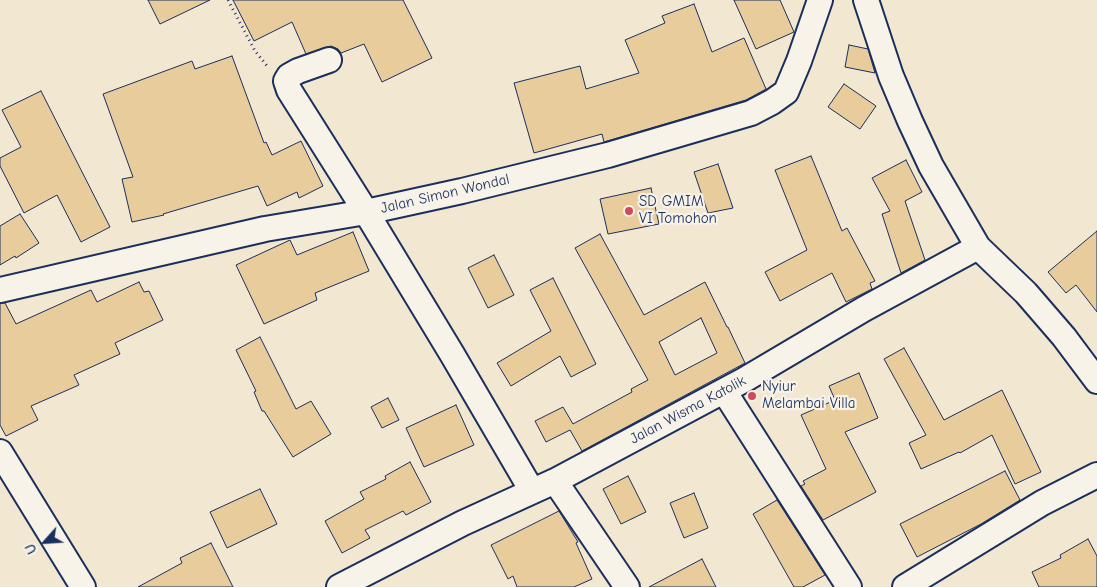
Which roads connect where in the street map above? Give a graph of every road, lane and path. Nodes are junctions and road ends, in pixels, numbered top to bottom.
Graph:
1 (228, 0) edge
2 (820, 0) edge
3 (866, 0) edge
4 (329, 60) dead end
5 (272, 72) dead end
6 (366, 212) junction
7 (978, 246) junction
8 (0, 290) edge
9 (1097, 381) edge
10 (724, 391) junction
11 (0, 452) edge
12 (1097, 475) edge
13 (555, 481) junction
14 (532, 492) junction
15 (366, 581) edge
16 (83, 587) edge
17 (339, 587) edge
18 (627, 587) edge
19 (849, 587) edge
20 (905, 587) edge

1 - 5 path
2 - 6 street, Jalan Simon Wondal
3 - 7 street
4 - 6 street
6 - 8 street, Jalan Simon Wondal
6 - 14 street
7 - 9 street
7 - 10 street, Jalan Wisma Katolik
10 - 13 street, Jalan Wisma Katolik
10 - 19 street
11 - 16 street
12 - 20 street
13 - 14 street, Jalan Wisma Katolik
13 - 18 street
14 - 15 street, Jalan Wisma Katolik
15 - 17 street, Jalan Wisma Katolik

